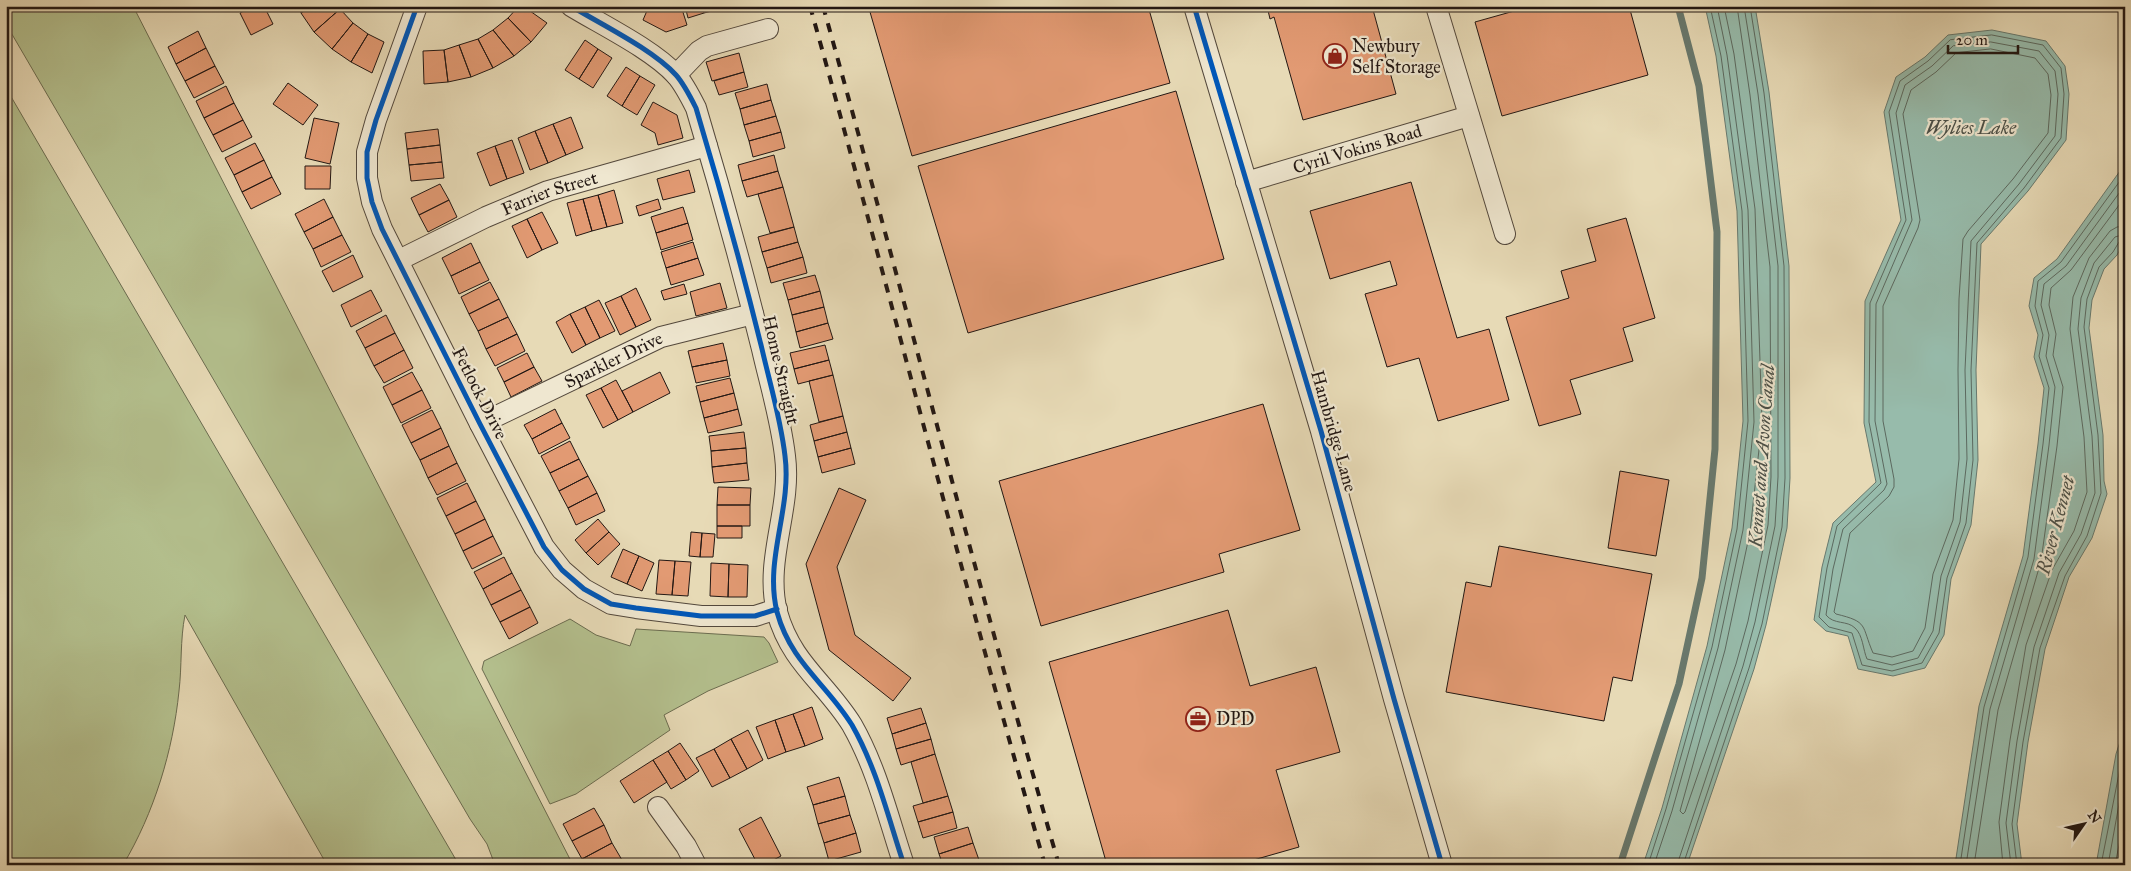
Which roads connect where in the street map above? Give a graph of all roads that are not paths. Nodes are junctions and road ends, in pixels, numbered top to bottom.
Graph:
1 (417, 6) edge
2 (571, 6) edge
3 (1194, 6) edge
4 (1436, 6) edge
5 (768, 29) dead end
6 (676, 75) junction
7 (1469, 116) junction
8 (707, 146) junction
9 (1246, 182) junction
10 (1505, 234) dead end
11 (398, 260) junction
12 (753, 314) junction
13 (480, 424) junction
14 (777, 609) junction
15 (658, 807) dead end
16 (696, 865) edge
17 (904, 865) edge
18 (1442, 865) edge

1 - 11 street, Fetlock Drive
2 - 6 street, Home Straight
3 - 9 street, Hambridge Lane
4 - 7 street
5 - 6 street
6 - 8 street, Home Straight
7 - 9 street, Cyril Vokins Road
7 - 10 street
8 - 11 street, Farrier Street
8 - 12 street, Home Straight
9 - 18 street, Hambridge Lane
11 - 13 street, Fetlock Drive
12 - 13 street, Sparkler Drive
12 - 14 street, Home Straight
13 - 14 street, Fetlock Drive
14 - 17 street, Home Straight
15 - 16 street

